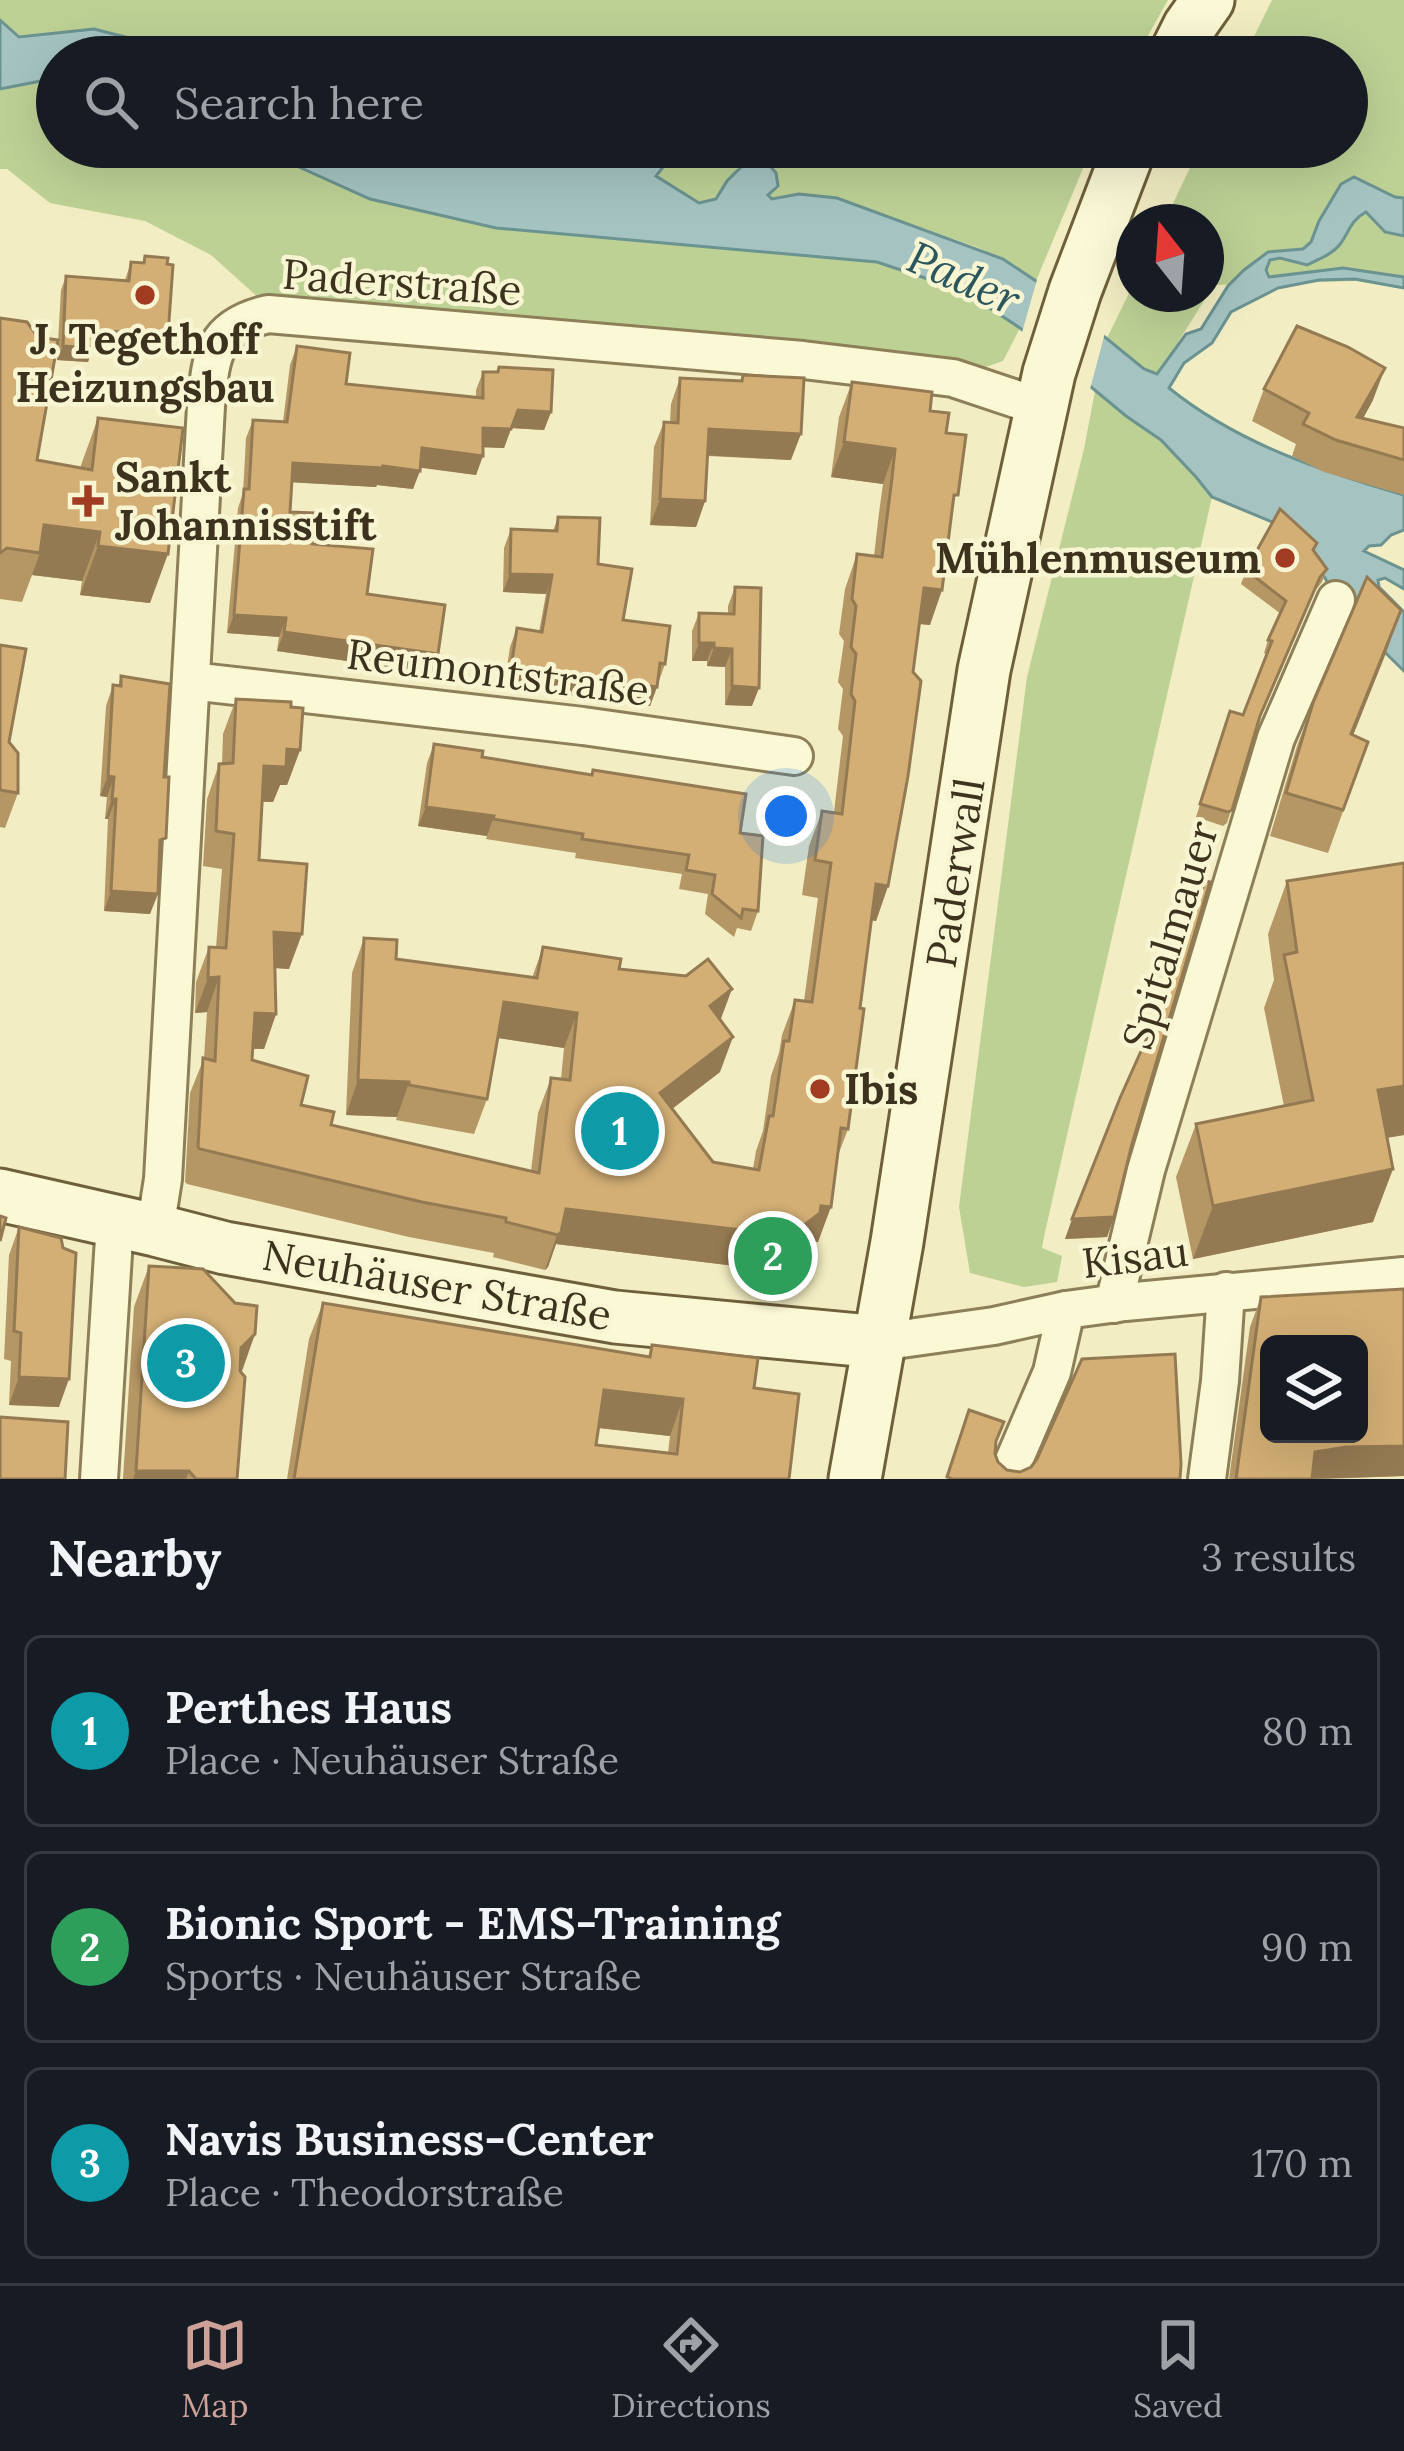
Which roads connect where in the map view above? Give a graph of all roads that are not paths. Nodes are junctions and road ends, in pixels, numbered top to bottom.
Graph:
1 (1208, 0) edge
2 (1184, 36) edge
3 (1122, 168) edge
4 (1045, 390) junction
5 (1336, 601) dead end
6 (191, 681) junction
7 (794, 756) dead end
8 (0, 1195) edge
9 (135, 1226) junction
10 (1404, 1276) edge
11 (1226, 1291) junction
12 (1114, 1304) junction
13 (1066, 1310) junction
14 (880, 1342) junction
15 (99, 1479) edge
16 (855, 1479) edge
17 (1006, 1479) edge
18 (1208, 1479) edge

1 - 2 main road
3 - 4 main road, Paderwall
4 - 6 street, Paderstraße
4 - 14 main road, Paderwall
5 - 12 street, Spitalmauer
6 - 7 street, Reumontstraße
6 - 9 street, Paderstraße
8 - 9 main road, Neuhäuser Straße
9 - 14 main road, Neuhäuser Straße
9 - 15 street, Paderstraße
10 - 11 street, Kisau
11 - 12 street, Kisau
11 - 18 street
12 - 13 street, Kisau
13 - 14 street, Kisau
13 - 17 street
14 - 16 main road, Paderwall

